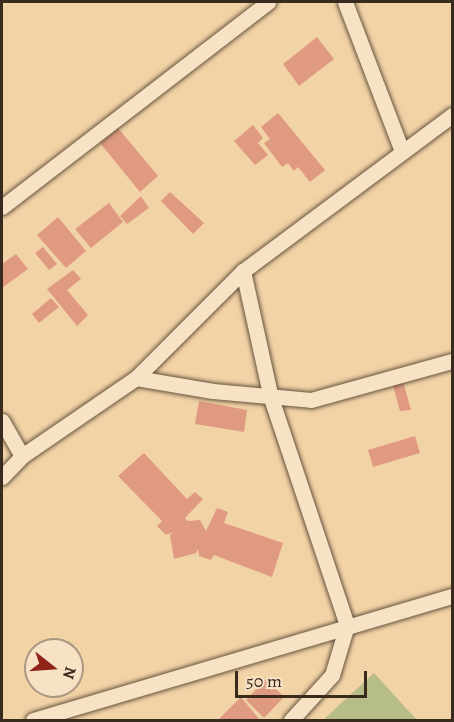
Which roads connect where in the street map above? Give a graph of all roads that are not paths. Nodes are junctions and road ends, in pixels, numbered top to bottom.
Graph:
1 (268, 2) edge
2 (345, 2) edge
3 (453, 115) edge
4 (402, 152) junction
5 (2, 207) edge
6 (243, 271) junction
7 (453, 361) edge
8 (136, 378) junction
9 (271, 398) junction
10 (2, 421) edge
11 (22, 456) junction
12 (2, 477) edge
13 (453, 596) edge
14 (347, 625) junction
15 (33, 720) edge
16 (291, 720) edge

1 - 5 street
2 - 4 street
3 - 4 street
4 - 6 street
6 - 8 street
6 - 9 street
7 - 9 street
8 - 9 street
8 - 11 street
9 - 14 street
10 - 11 street
11 - 12 street
13 - 14 street
14 - 15 street
14 - 16 street

